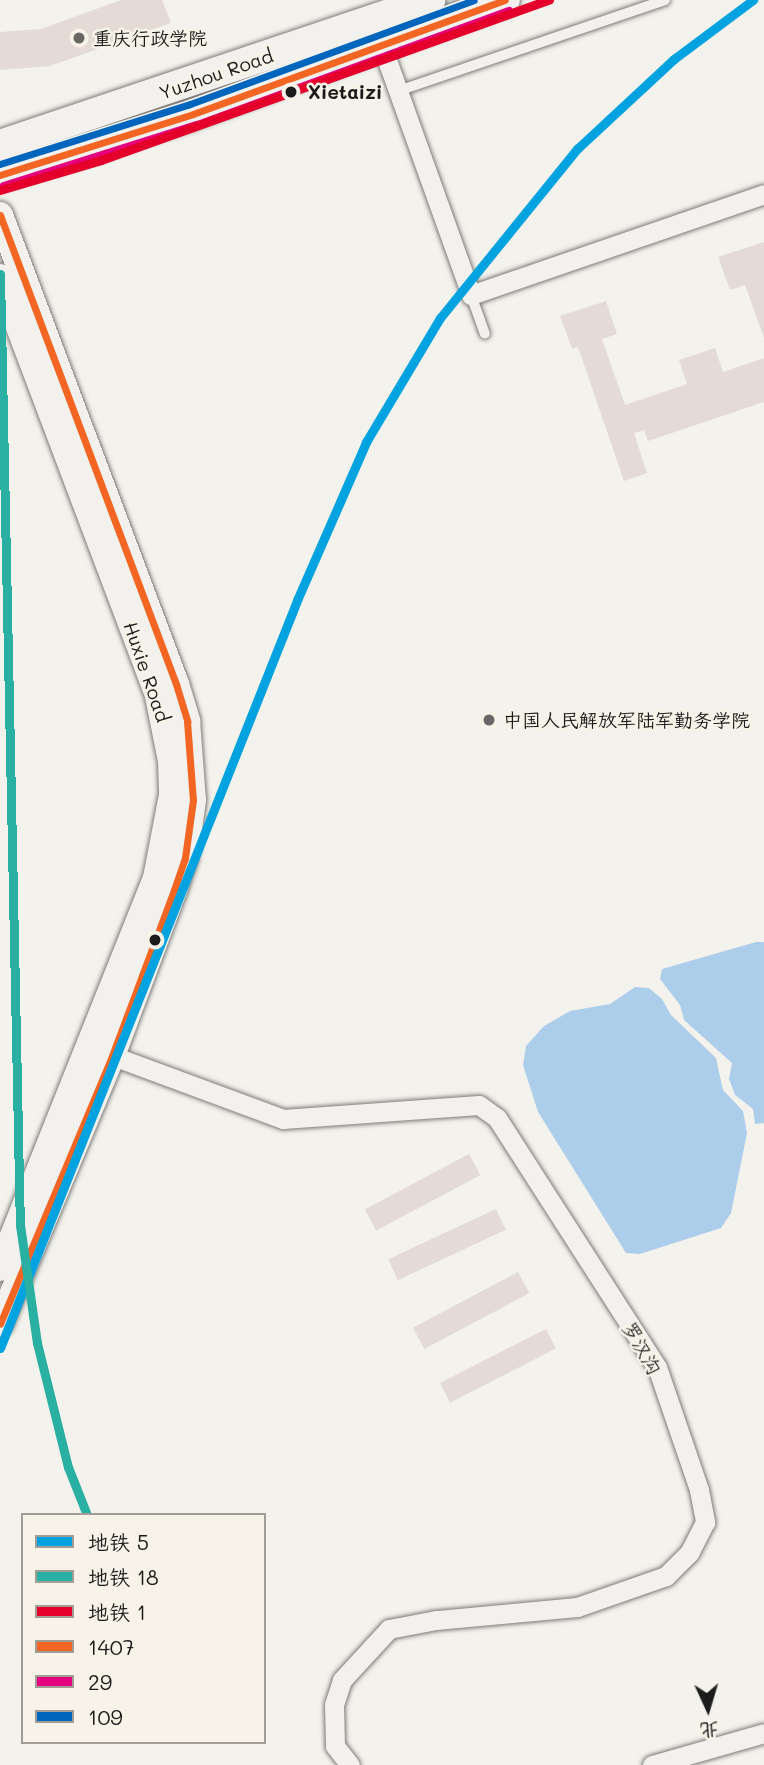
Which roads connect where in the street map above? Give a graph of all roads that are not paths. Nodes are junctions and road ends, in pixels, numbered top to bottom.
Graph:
1 (505, 0) edge
2 (666, 0) edge
3 (403, 16) edge
4 (398, 92) junction
5 (0, 145) edge
6 (0, 175) edge
7 (764, 194) edge
8 (0, 215) edge
9 (0, 277) edge
10 (471, 295) junction
11 (485, 334) dead end
12 (100, 1052) junction
13 (0, 1268) edge
14 (3, 1308) edge
15 (764, 1733) edge
16 (351, 1765) edge
17 (652, 1765) edge

1 - 3 main road, Yuzhou Road
2 - 4 lane
3 - 4 street
3 - 5 main road, Yuzhou Road
3 - 6 main road, Yuzhou Road
4 - 10 street
7 - 10 street
8 - 12 main road, Huxie Road
9 - 12 main road, Huxie Road
10 - 11 lane
12 - 13 main road, Huxie Road
12 - 14 main road, Huxie Road
12 - 16 street, 罗汉沟
15 - 17 street

